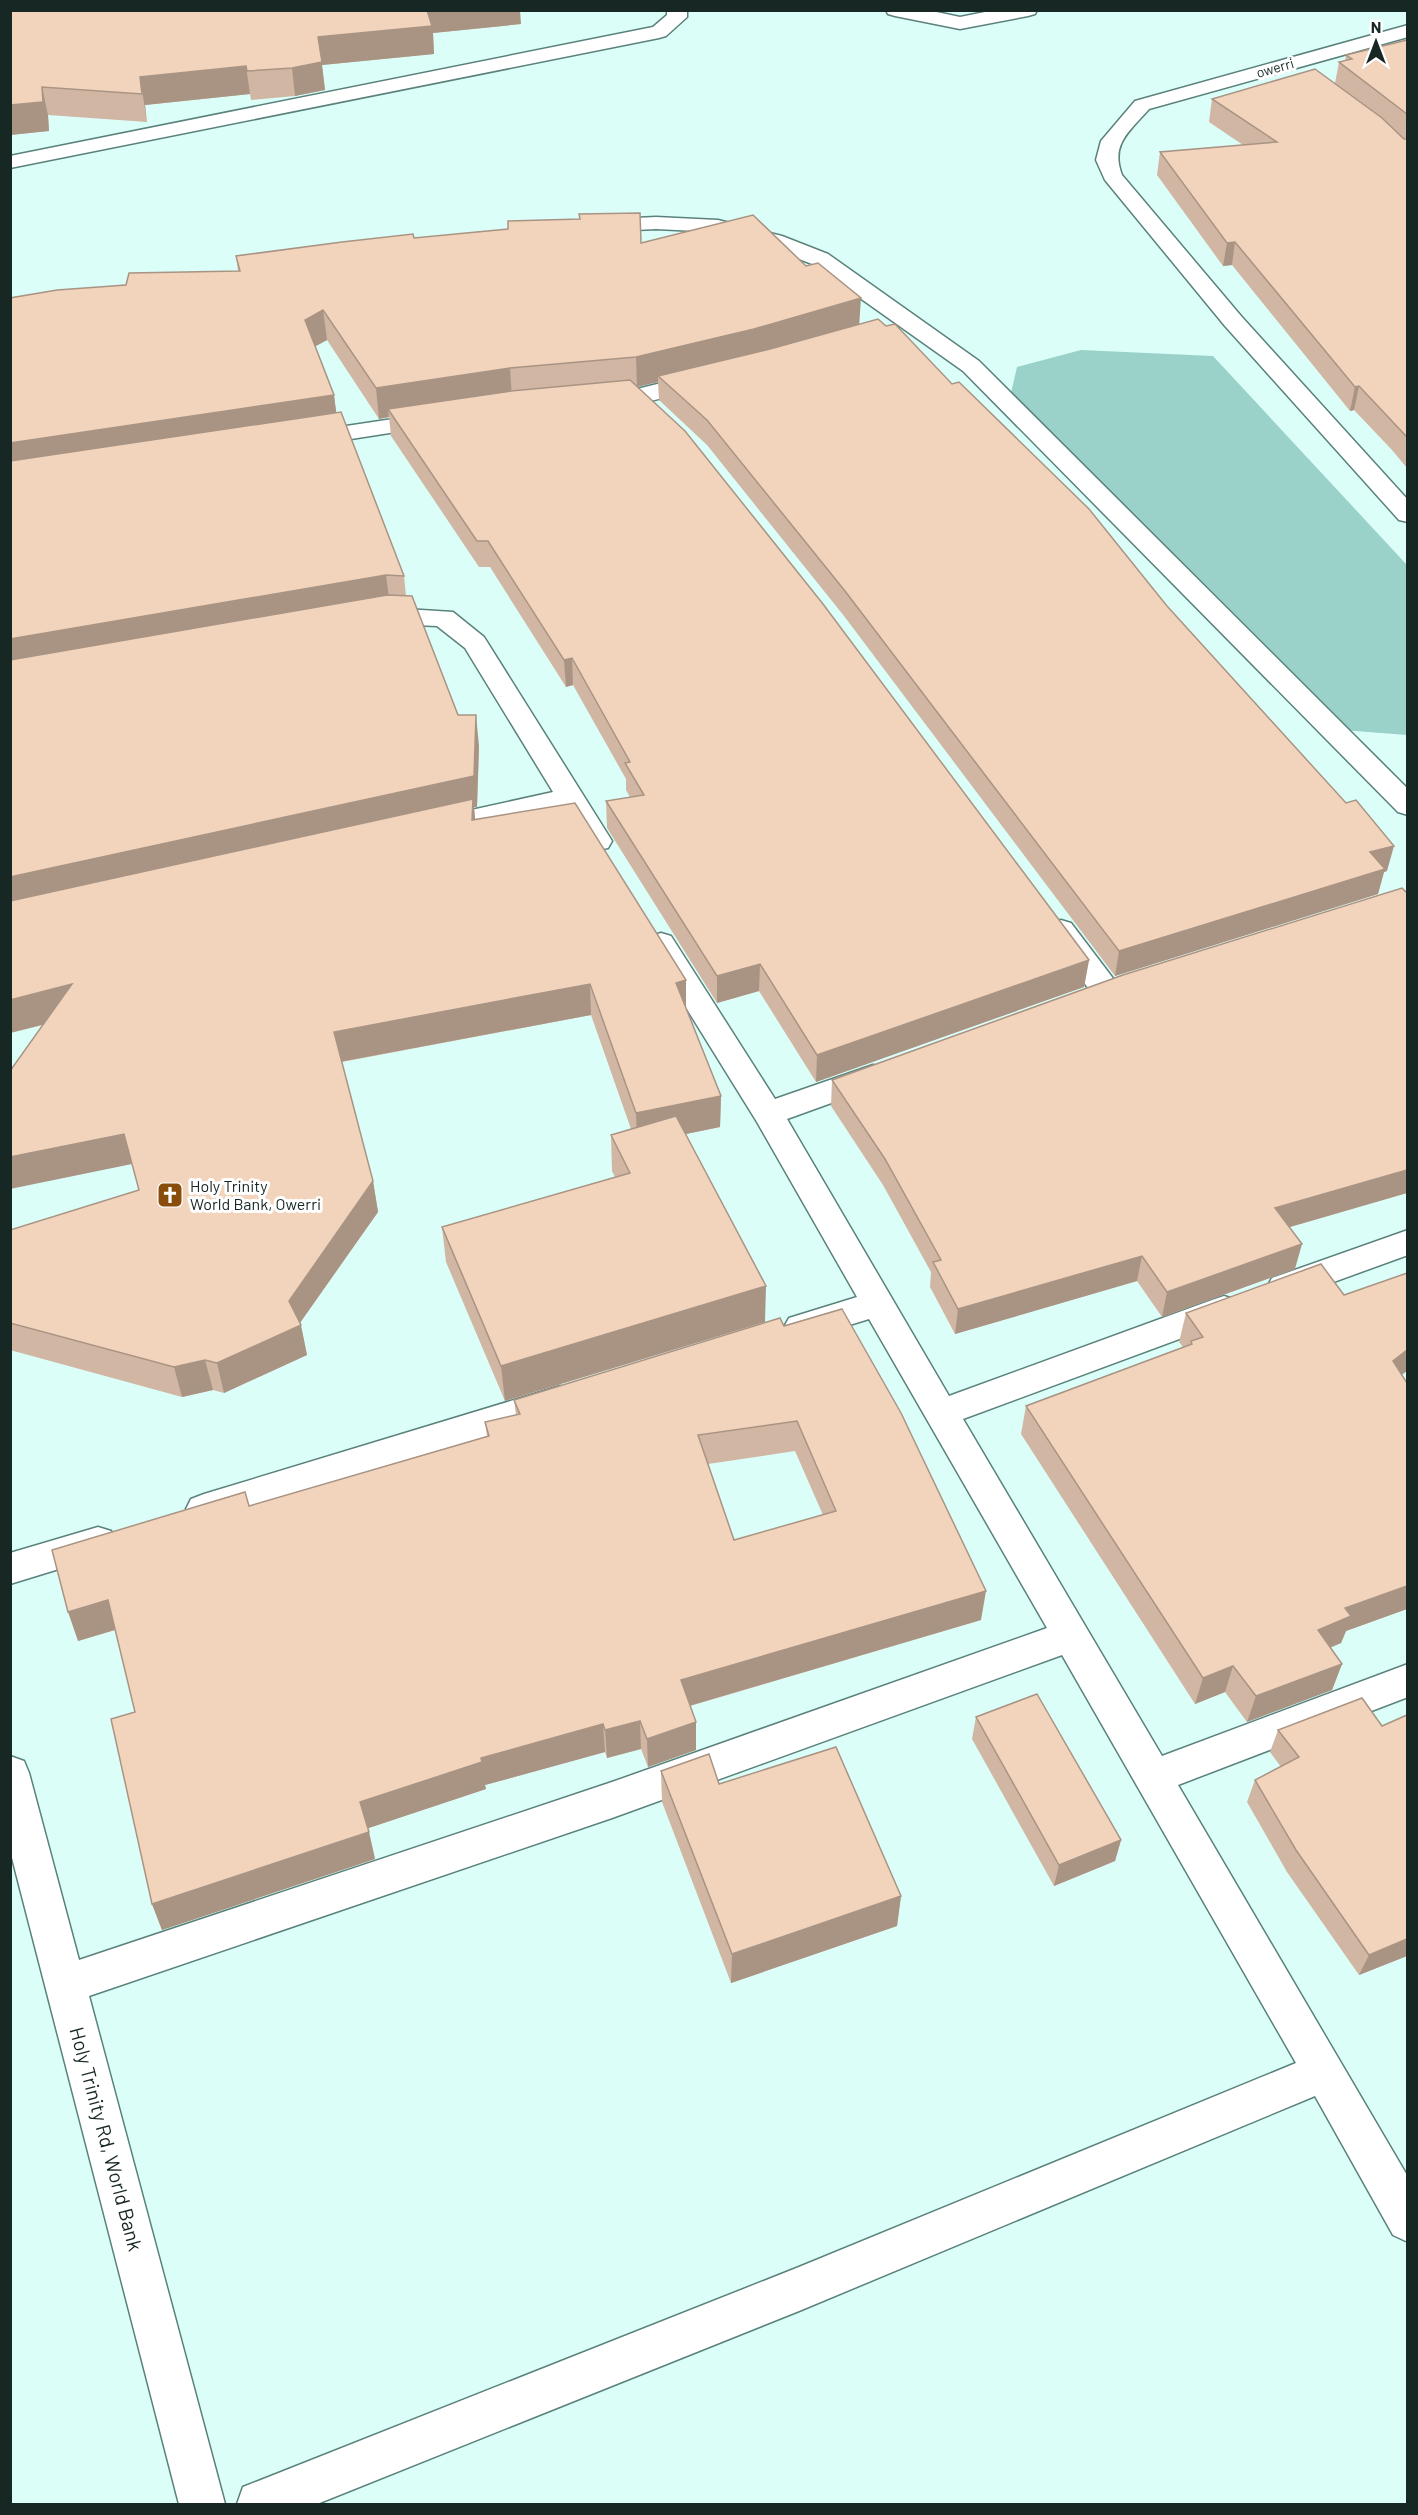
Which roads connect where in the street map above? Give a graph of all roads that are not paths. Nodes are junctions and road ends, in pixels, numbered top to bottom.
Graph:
1 (677, 10) edge
2 (895, 10) edge
3 (1028, 10) edge
4 (1407, 31) edge
5 (1290, 64) junction
6 (1308, 76) edge
7 (10, 162) edge
8 (572, 228) edge
9 (913, 323) junction
10 (881, 332) edge
11 (727, 374) edge
12 (637, 396) junction
13 (581, 400) edge
14 (454, 417) edge
15 (662, 419) edge
16 (279, 444) edge
17 (1407, 515) edge
18 (344, 624) edge
19 (571, 797) junction
20 (1407, 806) edge
21 (407, 834) edge
22 (614, 867) edge
23 (1044, 907) edge
24 (645, 916) edge
25 (1107, 992) edge
26 (899, 1067) edge
27 (768, 1114) junction
28 (1407, 1242) edge
29 (878, 1303) junction
30 (775, 1335) edge
31 (592, 1390) edge
32 (941, 1413) junction
33 (170, 1520) edge
34 (125, 1534) edge
35 (10, 1569) edge
36 (1071, 1636) junction
37 (1407, 1680) edge
38 (10, 1773) edge
39 (1153, 1777) junction
40 (66, 1984) junction
41 (1324, 2072) junction
42 (1407, 2220) edge
43 (202, 2505) edge
44 (260, 2505) edge

1 - 7 street
2 - 3 street
4 - 5 street, owerri
5 - 6 street
5 - 17 street, owerri
8 - 9 street
9 - 10 street
9 - 20 street
11 - 12 street
12 - 13 street
12 - 15 street
14 - 16 street
18 - 19 street
19 - 21 street
19 - 22 street
23 - 25 street
24 - 27 street
26 - 27 street
27 - 29 street
28 - 32 street
29 - 30 street
29 - 32 street
31 - 33 street
32 - 36 street
34 - 35 street
36 - 39 street
36 - 40 street
37 - 39 street
38 - 40 street, Holy Trinity Rd, World Bank
39 - 41 street
40 - 43 street, Holy Trinity Rd, World Bank
41 - 42 street
41 - 44 street

